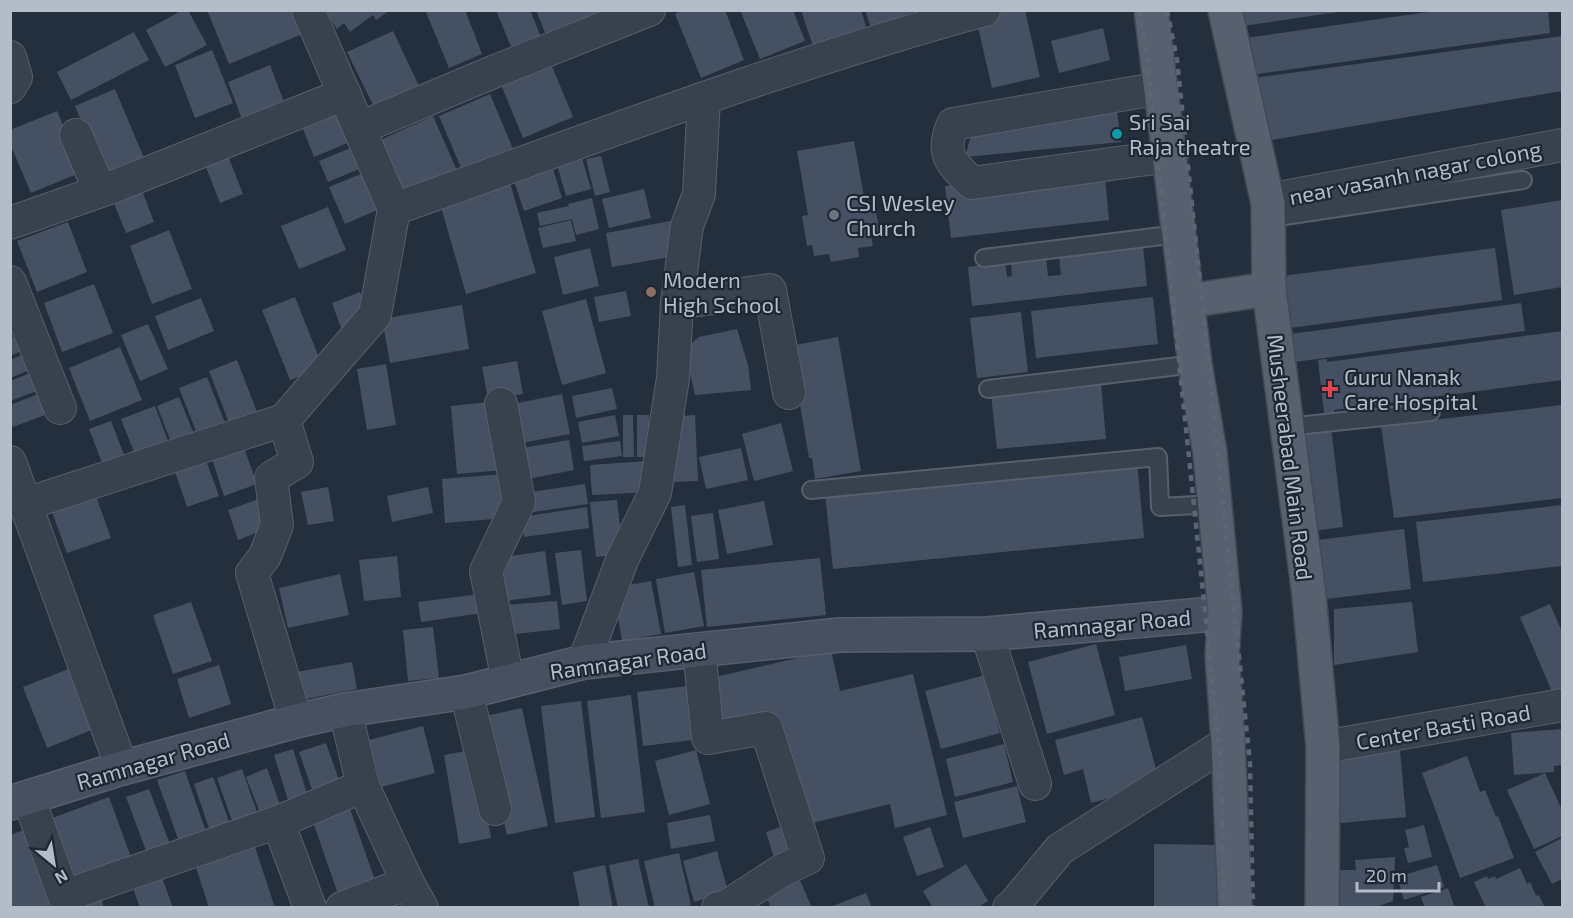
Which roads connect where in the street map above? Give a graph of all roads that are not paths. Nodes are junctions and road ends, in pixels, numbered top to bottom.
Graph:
1 (308, 10) edge
2 (649, 10) edge
3 (984, 10) edge
4 (1151, 10) edge
5 (1225, 10) edge
6 (10, 57) edge
7 (10, 87) edge
8 (1161, 88) junction
9 (345, 94) junction
10 (704, 98) junction
11 (360, 128) junction
12 (76, 135) dead end
13 (1563, 145) edge
14 (1169, 156) junction
15 (1522, 180) dead end
16 (100, 191) junction
17 (1268, 201) junction
18 (394, 208) junction
19 (10, 223) edge
20 (1178, 234) junction
21 (984, 258) dead end
22 (10, 282) edge
23 (1269, 289) junction
24 (1187, 301) junction
25 (677, 303) junction
26 (1195, 364) junction
27 (988, 389) dead end
28 (789, 393) dead end
29 (501, 404) dead end
30 (60, 408) dead end
31 (1431, 412) dead end
32 (284, 420) junction
33 (1286, 427) junction
34 (16, 482) edge
35 (811, 489) dead end
36 (1214, 504) junction
37 (1224, 613) junction
38 (987, 634) junction
39 (699, 649) junction
40 (584, 662) junction
41 (508, 681) junction
42 (466, 692) junction
43 (1563, 705) edge
44 (345, 711) junction
45 (296, 721) junction
46 (1228, 742) junction
47 (1323, 747) junction
48 (122, 768) junction
49 (1035, 784) dead end
50 (363, 786) junction
51 (19, 800) edge
52 (495, 809) dead end
53 (278, 822) junction
54 (415, 895) edge
55 (310, 908) edge
56 (342, 908) edge
57 (718, 908) edge
58 (1010, 908) edge
59 (1235, 908) edge
60 (1322, 908) edge

1 - 9 street
2 - 11 street
3 - 10 street
4 - 8 main road
5 - 17 main road, Musheerabad Main Road
6 - 7 street
8 - 14 main road
8 - 14 street
9 - 11 street
9 - 16 street
10 - 18 street
10 - 25 street
11 - 18 street
12 - 16 street
13 - 17 street, near vasanh nagar colong
14 - 20 main road
15 - 17 lane
16 - 19 street
17 - 23 main road, Musheerabad Main Road
18 - 32 street
20 - 21 lane
20 - 24 main road
22 - 30 street
23 - 24 main road
23 - 33 main road, Musheerabad Main Road
24 - 26 main road
25 - 28 street
25 - 40 street
26 - 27 lane
26 - 36 main road
29 - 41 street
31 - 33 lane
32 - 34 street
32 - 45 street
33 - 47 main road, Musheerabad Main Road
34 - 48 street
35 - 36 lane
36 - 37 main road
37 - 38 main road, Ramnagar Road
37 - 46 main road
38 - 39 main road, Ramnagar Road
38 - 49 street
39 - 40 main road, Ramnagar Road
39 - 57 street
40 - 41 main road, Ramnagar Road
41 - 42 main road, Ramnagar Road
42 - 44 main road, Ramnagar Road
42 - 52 street
43 - 47 street, Center Basti Road
44 - 45 main road, Ramnagar Road
44 - 50 street
45 - 48 main road, Ramnagar Road
46 - 58 street
46 - 59 main road
47 - 60 main road, Musheerabad Main Road
48 - 51 main road, Ramnagar Road
50 - 53 street
50 - 54 street
51 - 53 street
53 - 55 street
54 - 56 street

